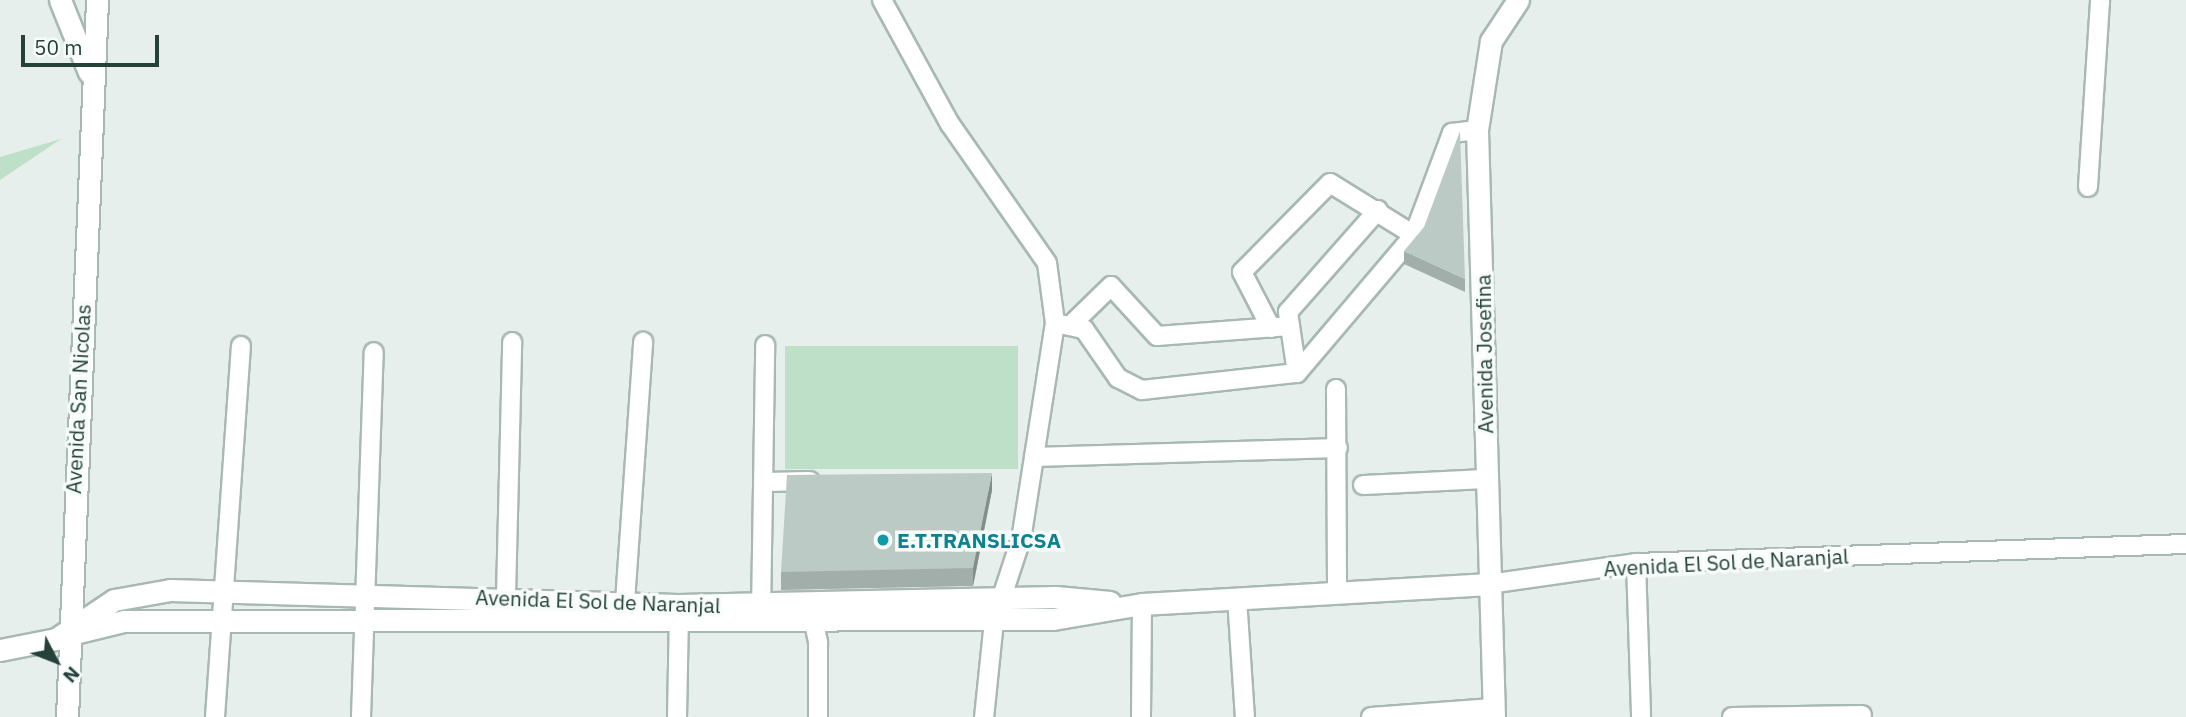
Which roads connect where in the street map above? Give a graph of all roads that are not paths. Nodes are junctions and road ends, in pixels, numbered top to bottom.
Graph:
1 (60, 0) edge
2 (97, 0) edge
3 (882, 0) edge
4 (1518, 0) edge
5 (2100, 0) edge
6 (93, 80) junction
7 (1477, 130) junction
8 (2088, 187) dead end
9 (1378, 210) junction
10 (1414, 235) junction
11 (1064, 323) junction
12 (1290, 327) junction
13 (1271, 328) junction
14 (512, 342) dead end
15 (643, 342) dead end
16 (765, 345) dead end
17 (241, 346) dead end
18 (374, 352) dead end
19 (1297, 373) junction
20 (1336, 389) dead end
21 (1338, 448) junction
22 (1034, 457) junction
23 (1486, 479) junction
24 (832, 480) edge
25 (765, 482) junction
26 (1363, 485) dead end
27 (2186, 544) edge
28 (1636, 563) junction
29 (1489, 584) junction
30 (1337, 591) junction
31 (220, 593) junction
32 (506, 596) junction
33 (362, 597) junction
34 (1237, 598) junction
35 (1000, 600) junction
36 (625, 602) junction
37 (1142, 604) junction
38 (679, 614) junction
39 (761, 614) junction
40 (811, 614) junction
41 (994, 621) junction
42 (218, 622) junction
43 (361, 624) junction
44 (66, 635) junction
45 (0, 650) edge
46 (1493, 713) edge
47 (1862, 715) dead end
48 (67, 717) edge
49 (215, 717) edge
50 (361, 717) edge
51 (677, 717) edge
52 (818, 717) edge
53 (984, 717) edge
54 (1141, 717) edge
55 (1245, 717) edge
56 (1371, 717) edge
57 (1641, 717) edge
58 (1732, 717) edge

1 - 6 street, Avenida San Nicolas
2 - 6 street, Avenida San Nicolas
3 - 11 street
4 - 7 street, Avenida Josefina
5 - 8 street
6 - 44 street, Avenida San Nicolas
7 - 10 street
7 - 23 street, Avenida Josefina
9 - 10 street
9 - 12 street
9 - 13 street
10 - 19 street
11 - 13 street
11 - 19 street
11 - 22 street
12 - 13 street
12 - 19 street
14 - 32 street
15 - 36 street
16 - 25 street
17 - 31 street
18 - 33 street
20 - 21 street
21 - 22 street
21 - 30 street
22 - 35 street
23 - 26 street
23 - 29 street, Avenida Josefina
24 - 25 street
25 - 39 street
27 - 28 street, Avenida El Sol de Naranjal
28 - 29 street, Avenida El Sol de Naranjal
28 - 57 street
29 - 30 street, Avenida El Sol de Naranjal
29 - 46 street, Avenida Josefina
30 - 34 street, Avenida El Sol de Naranjal
31 - 33 street, Avenida El Sol de Naranjal
31 - 42 street
31 - 44 street, Avenida El Sol de Naranjal
32 - 33 street, Avenida El Sol de Naranjal
32 - 36 street, Avenida El Sol de Naranjal
33 - 43 street
34 - 37 street, Avenida El Sol de Naranjal
34 - 55 street
35 - 37 street, Avenida El Sol de Naranjal
35 - 40 street, Avenida El Sol de Naranjal
35 - 41 street
36 - 38 street, Avenida El Sol de Naranjal
37 - 41 street, Avenida El Sol de Naranjal
37 - 54 street
38 - 39 street, Avenida El Sol de Naranjal
38 - 43 street, Avenida El Sol de Naranjal
38 - 51 street
39 - 40 street, Avenida El Sol de Naranjal
40 - 41 street, Avenida El Sol de Naranjal
40 - 52 street
41 - 53 street
42 - 43 street, Avenida El Sol de Naranjal
42 - 44 street, Avenida El Sol de Naranjal
42 - 49 street
43 - 50 street
44 - 45 street, Avenida El Sol de Naranjal
44 - 48 street, Avenida San Nicolas
46 - 56 street
47 - 58 street

